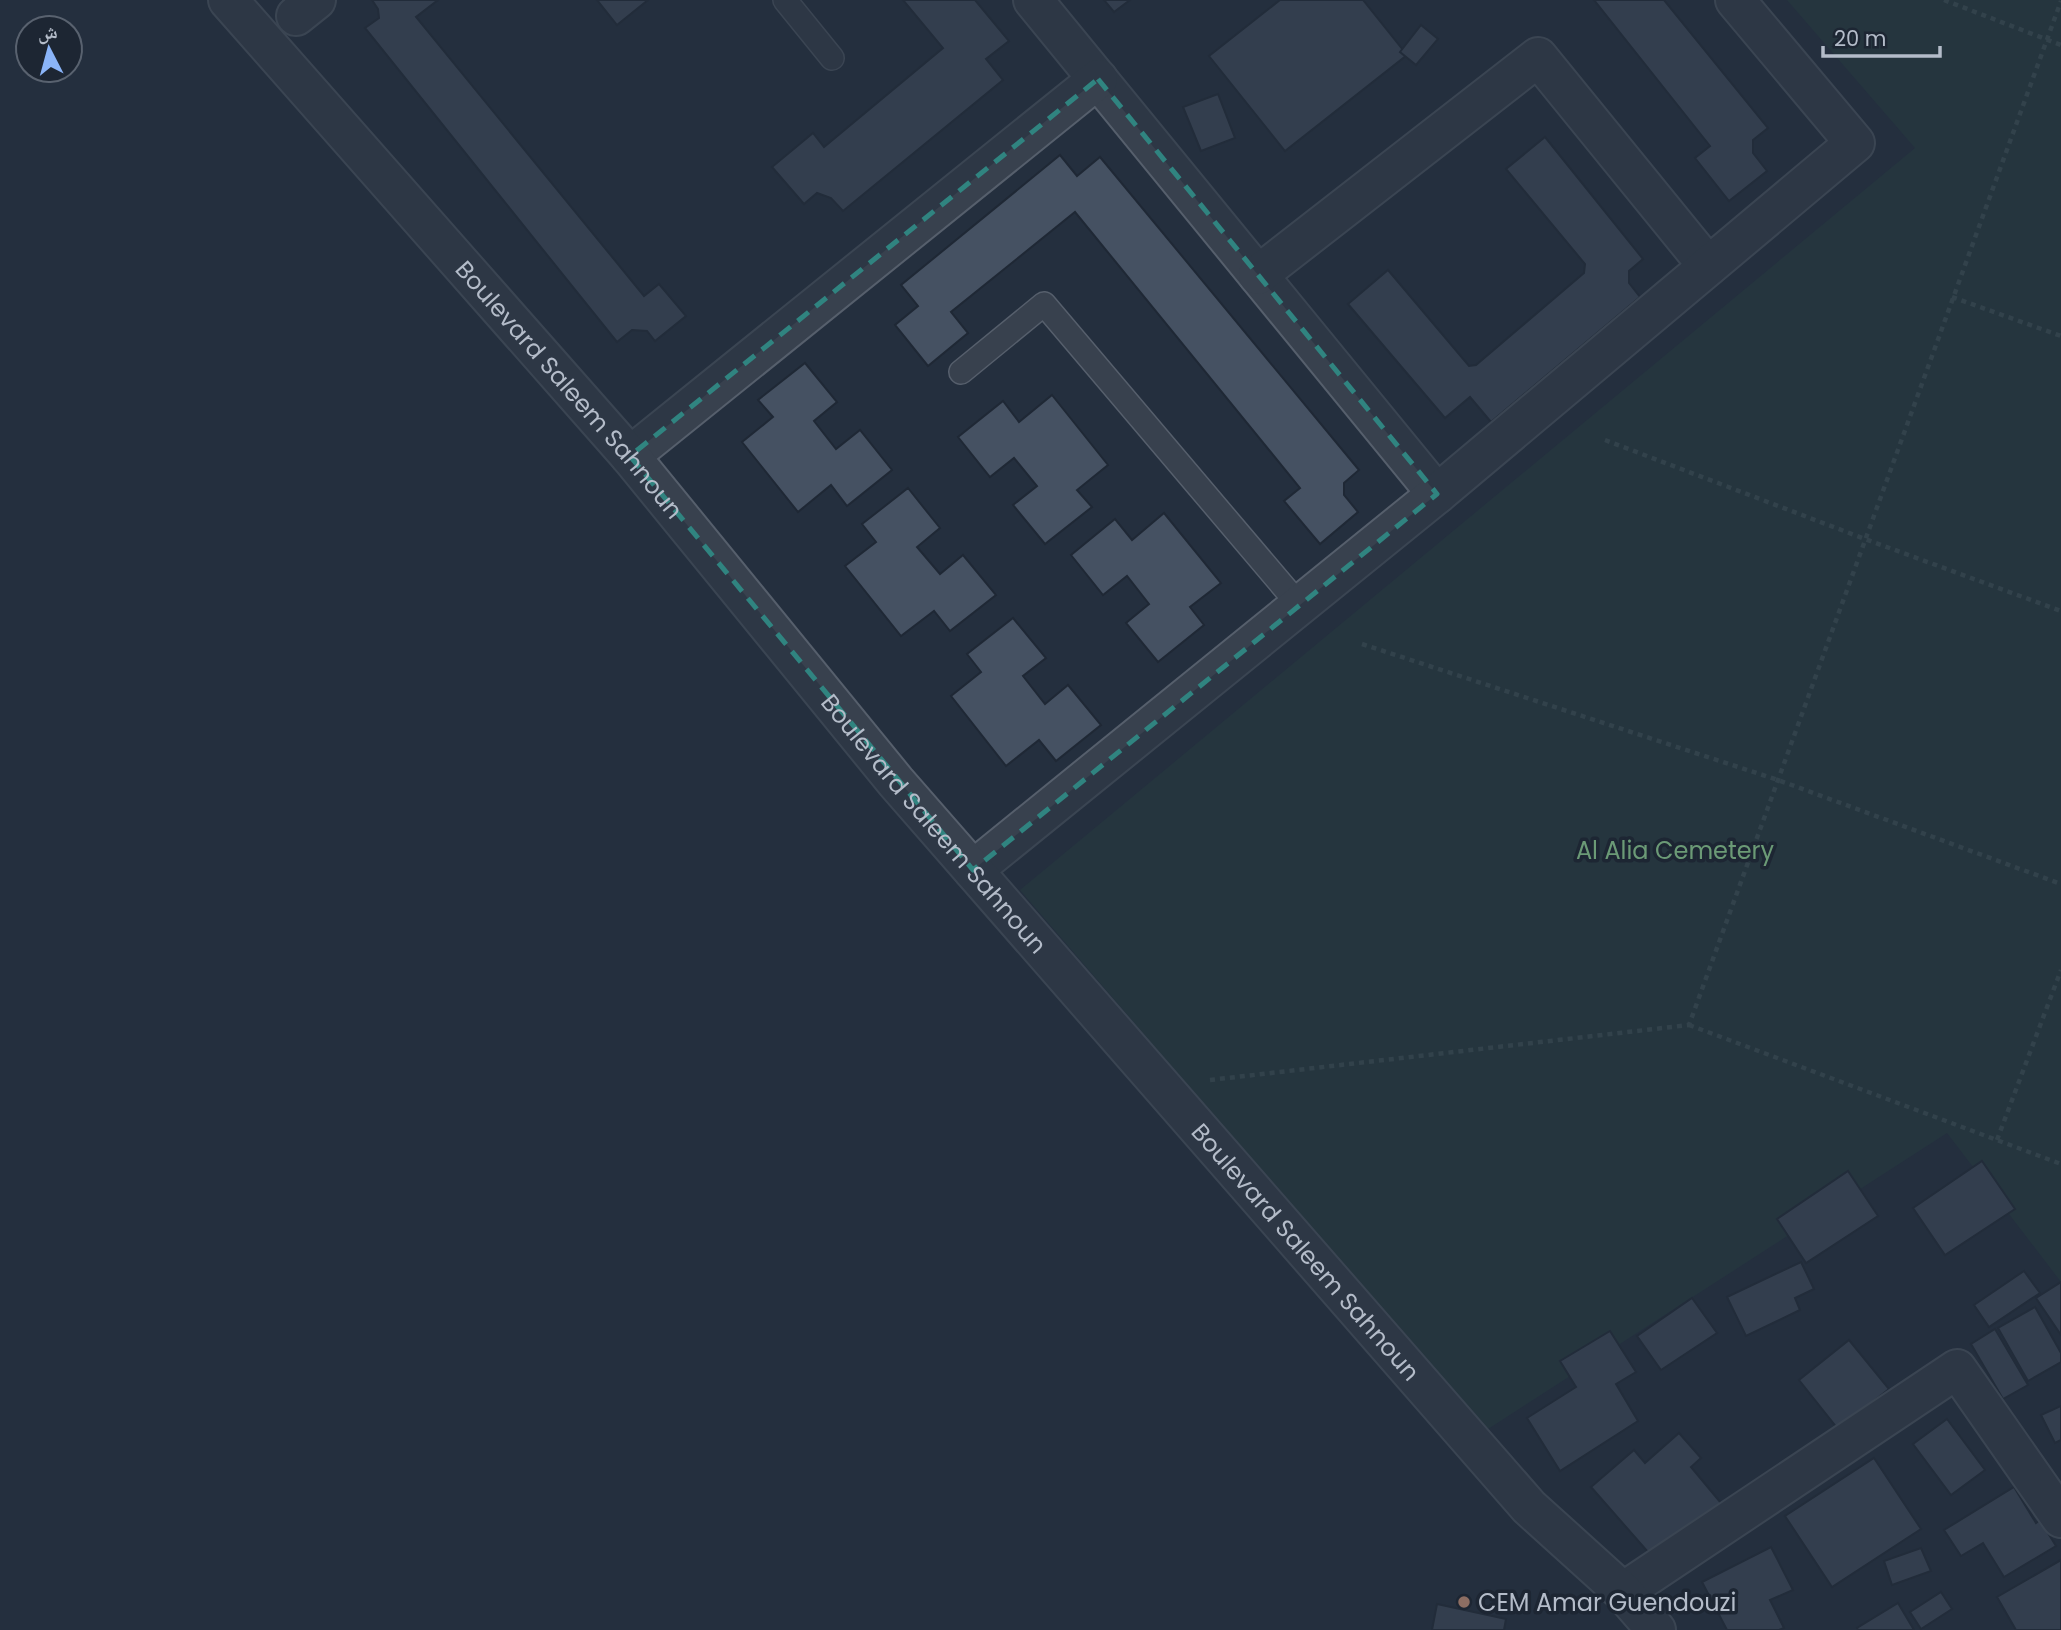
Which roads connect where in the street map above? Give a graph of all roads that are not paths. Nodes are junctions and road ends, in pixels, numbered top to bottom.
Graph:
1 (228, 0) edge
2 (785, 0) edge
3 (1033, 0) edge
4 (1735, 0) edge
5 (832, 58) dead end
6 (1098, 79) junction
7 (1708, 266) junction
8 (1258, 275) junction
9 (961, 372) dead end
10 (630, 456) junction
11 (1437, 494) junction
12 (1300, 606) junction
13 (973, 870) junction
14 (2061, 1518) edge
15 (1623, 1592) junction
16 (1656, 1630) edge

1 - 10 street, Boulevard Saleem Sahnoun
2 - 5 lane
3 - 6 street
4 - 7 street
6 - 8 street
6 - 10 street
7 - 8 street
7 - 11 street
8 - 11 street
9 - 12 lane
10 - 13 street, Boulevard Saleem Sahnoun
11 - 12 street
12 - 13 street
13 - 15 street, Boulevard Saleem Sahnoun
14 - 15 street
15 - 16 street, Boulevard Saleem Sahnoun

